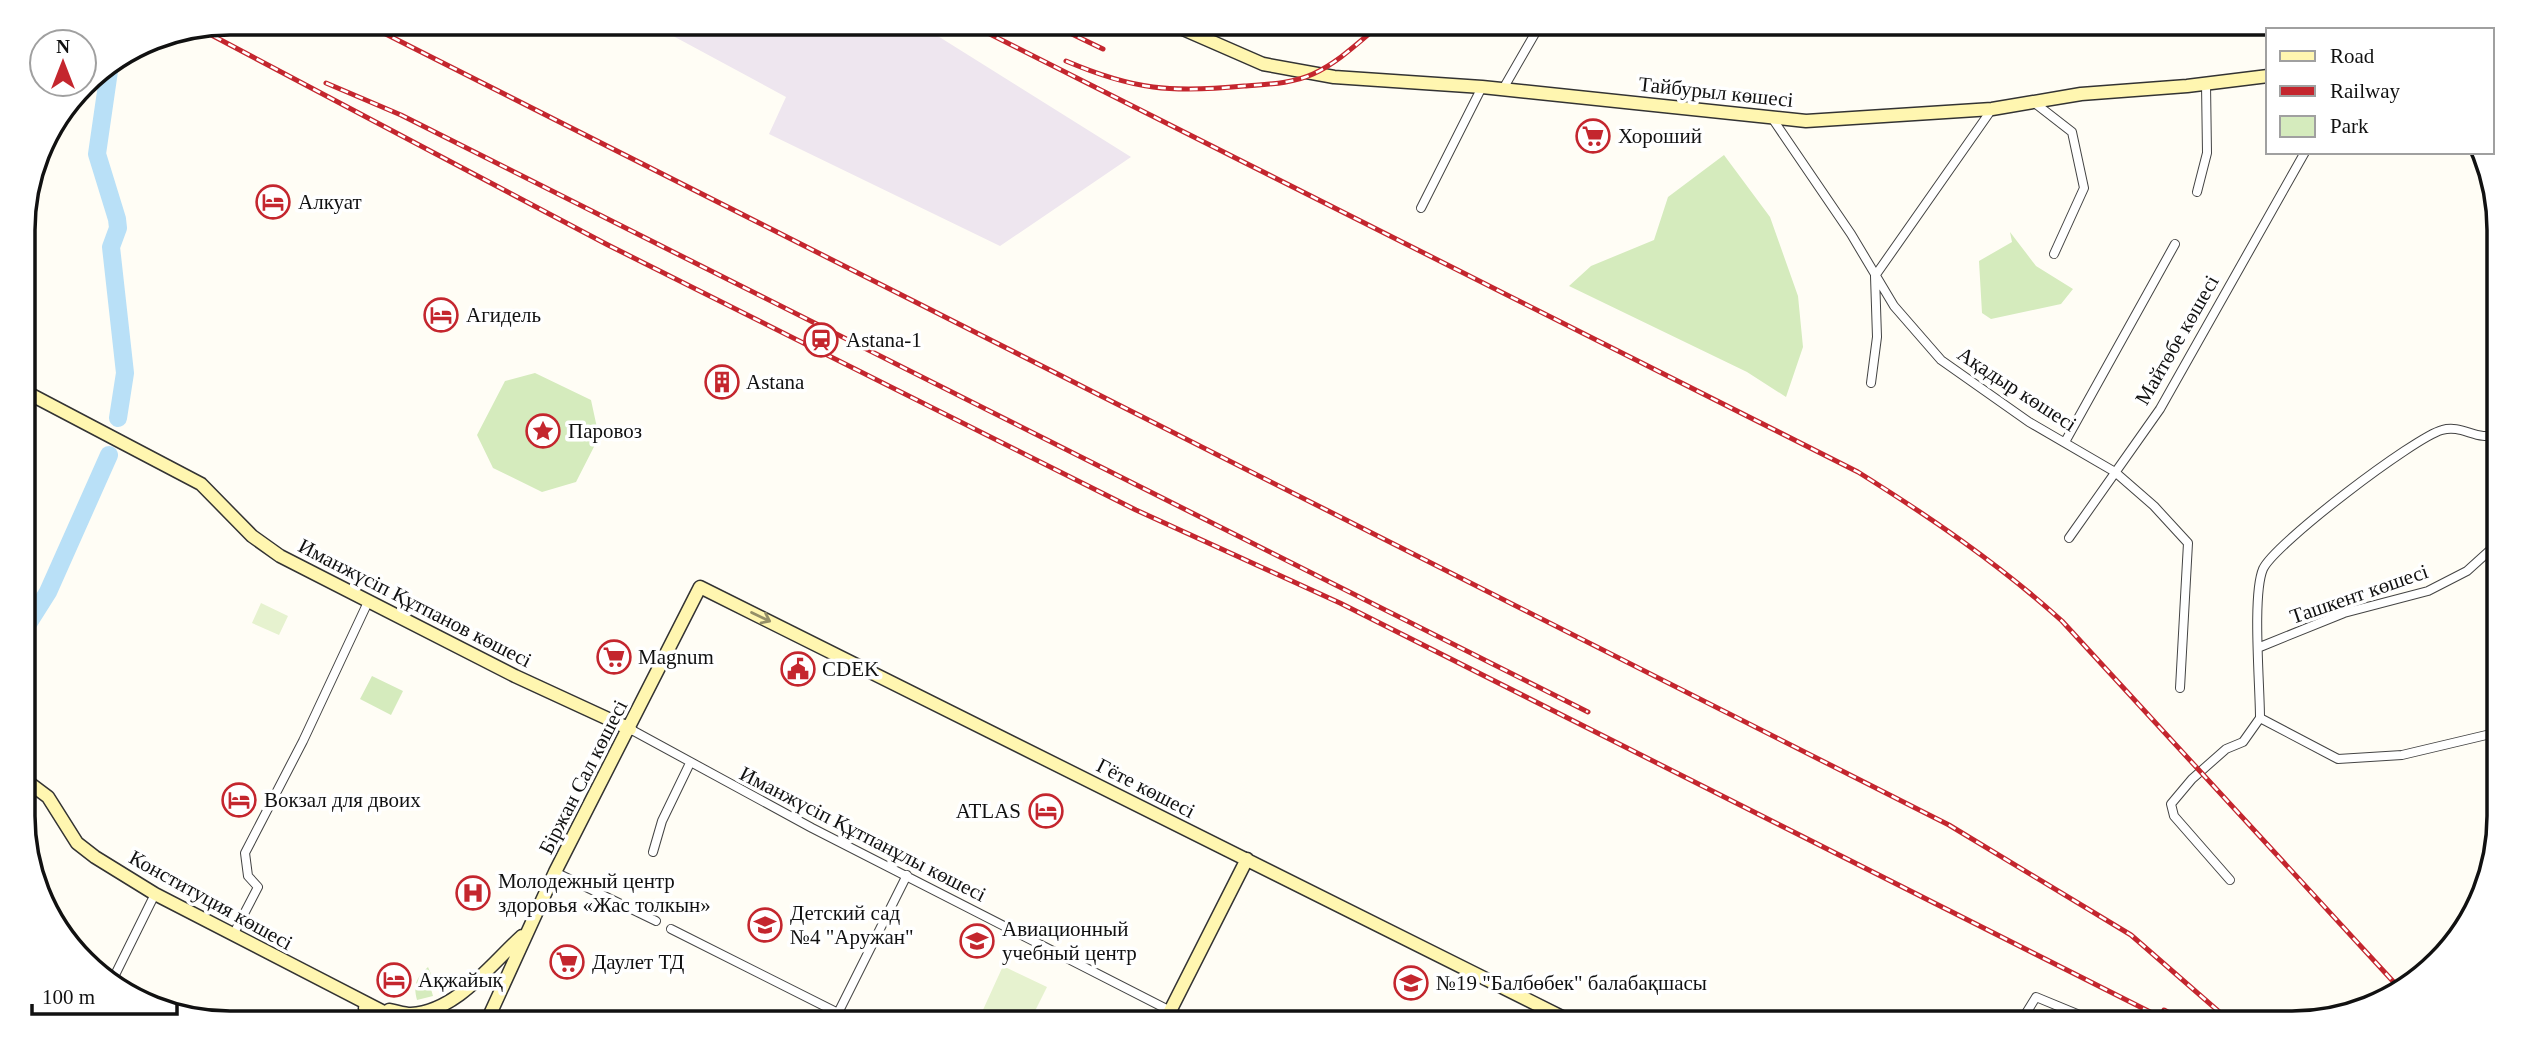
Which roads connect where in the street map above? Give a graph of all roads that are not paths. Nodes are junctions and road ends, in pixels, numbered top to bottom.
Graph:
1 (1197, 35) edge
2 (1534, 35) edge
3 (2266, 76) edge
4 (2206, 84) junction
5 (1482, 87) junction
6 (1503, 89) junction
7 (2036, 104) junction
8 (1992, 109) junction
9 (1772, 118) junction
10 (2304, 154) edge
11 (2197, 192) dead end
12 (1421, 208) dead end
13 (2175, 244) dead end
14 (2054, 254) dead end
15 (1875, 276) junction
16 (1871, 383) dead end
17 (35, 397) edge
18 (2487, 436) edge
19 (2066, 442) junction
20 (2115, 472) junction
21 (2069, 538) dead end
22 (2487, 553) edge
23 (700, 587) joint
24 (368, 602) junction
25 (2260, 647) junction
26 (2180, 688) dead end
27 (2260, 718) junction
28 (630, 729) junction
29 (2487, 735) edge
30 (690, 763) junction
31 (35, 787) edge
32 (653, 852) dead end
33 (1247, 859) junction
34 (555, 872) junction
35 (907, 875) junction
36 (2230, 880) dead end
37 (155, 894) junction
38 (656, 921) dead end
39 (671, 929) dead end
40 (527, 931) junction
41 (233, 935) junction
42 (116, 974) edge
43 (355, 998) junction
44 (372, 1006) junction
45 (369, 1011) edge
46 (382, 1011) edge
47 (396, 1011) edge
48 (423, 1011) edge
49 (491, 1011) edge
50 (834, 1011) edge
51 (839, 1011) edge
52 (1156, 1011) edge
53 (1170, 1011) edge
54 (1550, 1011) edge
55 (2028, 1011) edge
56 (2070, 1011) edge

1 - 5 main road, Тайбурыл көшесі
2 - 6 street
3 - 4 main road, Тайбурыл көшесі
4 - 7 main road, Тайбурыл көшесі
4 - 11 street
5 - 6 main road, Тайбурыл көшесі
5 - 12 street
6 - 9 main road, Тайбурыл көшесі
7 - 8 main road, Тайбурыл көшесі
7 - 14 street
8 - 9 main road, Тайбурыл көшесі
8 - 15 street
9 - 15 street, Ақадыр көшесі
10 - 20 street, Майтөбе көшесі
13 - 19 street
15 - 16 street
15 - 19 street, Ақадыр көшесі
17 - 24 main road, Иманжүсіп Құтпанов көшесі
18 - 25 street
19 - 20 street, Ақадыр көшесі
20 - 21 street, Майтөбе көшесі
20 - 26 street, Ақадыр көшесі
22 - 25 street, Ташкент көшесі
23 - 28 main road, Біржан Сал көшесі
23 -> 33 main road, Гёте көшесі
24 - 28 main road, Иманжүсіп Құтпанов көшесі
24 - 41 street
25 - 27 street
27 - 29 street
27 - 36 street
28 - 30 street, Иманжүсіп Құтпанұлы көшесі
28 - 34 main road, Біржан Сал көшесі
30 - 32 street
30 - 35 street, Иманжүсіп Құтпанұлы көшесі
31 - 37 main road, Конституция көшесі
33 - 53 main road
33 - 54 main road, Гёте көшесі
34 - 38 street
34 - 40 main road, Біржан Сал көшесі
35 - 51 street
35 - 52 street, Иманжүсіп Құтпанұлы көшесі
37 - 41 main road, Конституция көшесі
37 - 42 street
39 - 50 street
40 - 48 main road
40 - 49 main road, Біржан Сал көшесі
41 - 43 main road, Конституция көшесі
43 - 44 main road, Конституция көшесі
43 - 45 main road
44 - 46 main road, Конституция көшесі
44 - 47 main road
55 - 56 street

